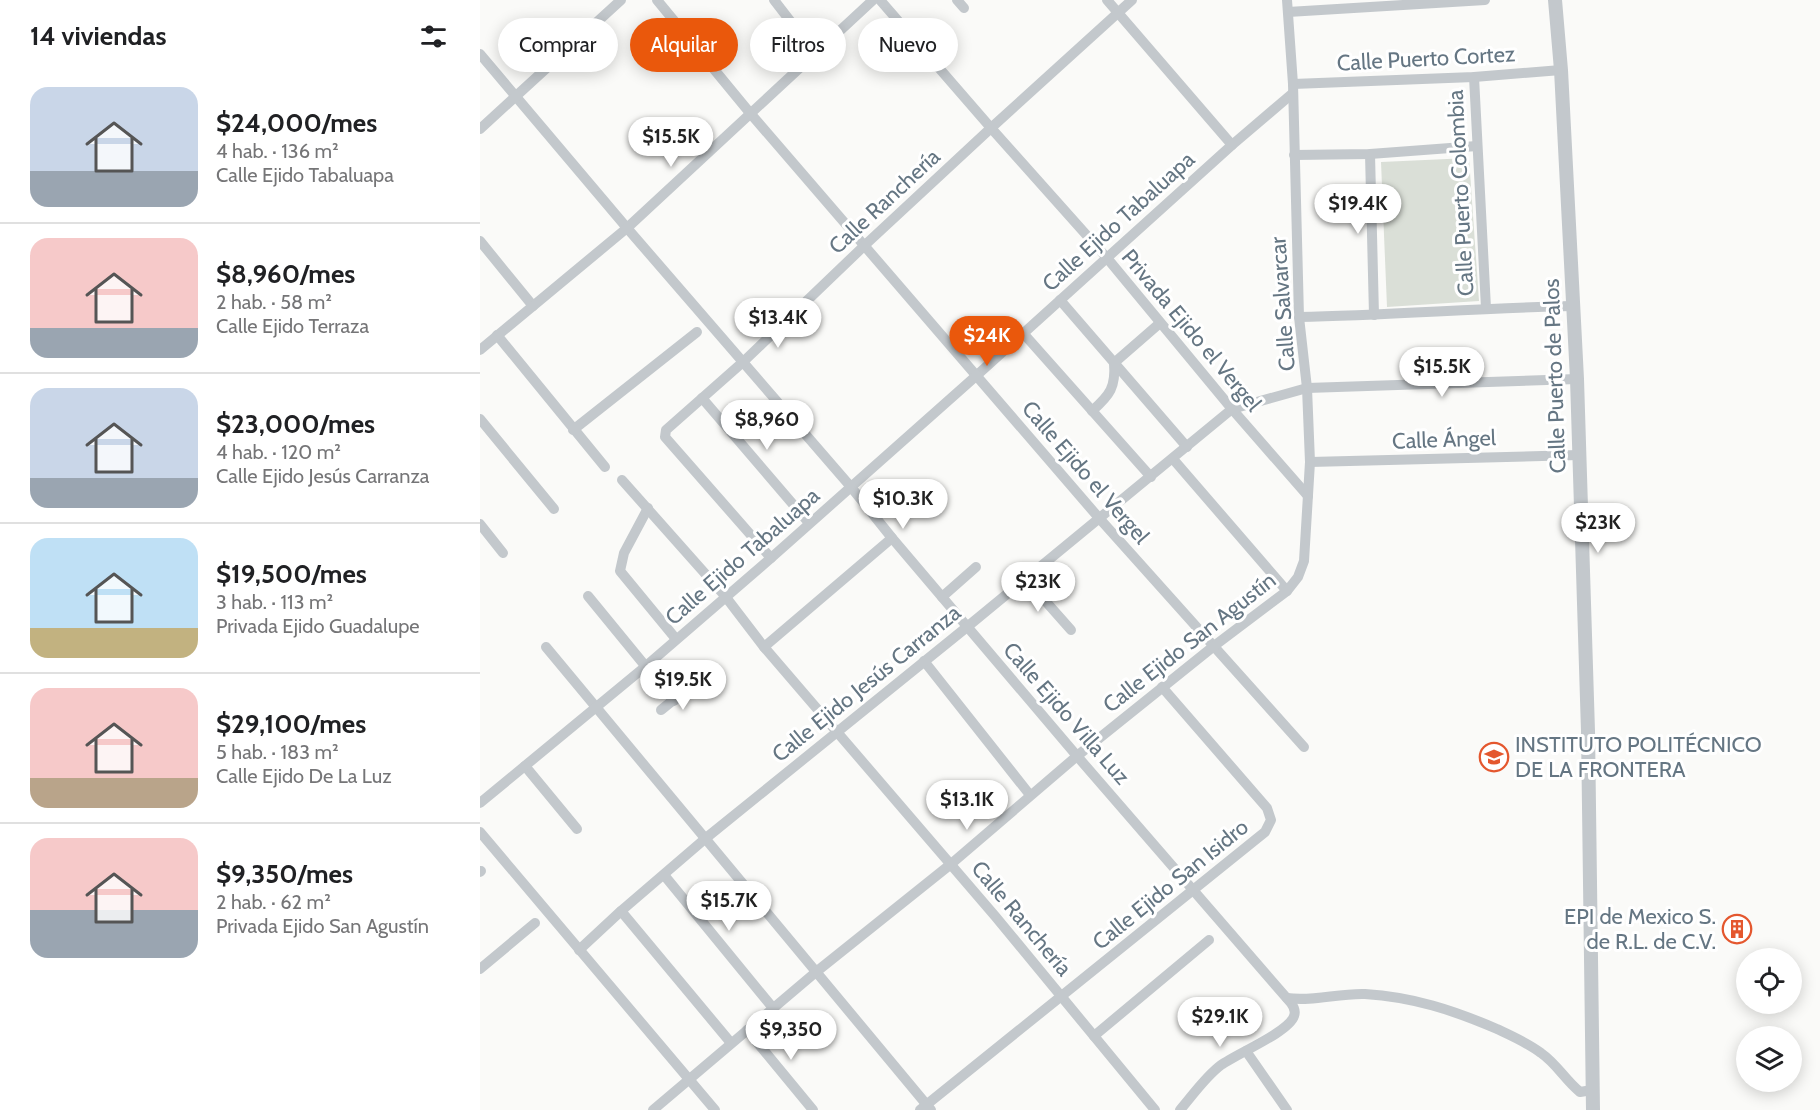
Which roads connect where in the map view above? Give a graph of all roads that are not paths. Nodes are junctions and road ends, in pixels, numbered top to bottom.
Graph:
1 (621, 0) edge
2 (657, 0) edge
3 (774, 0) edge
4 (873, 0) edge
5 (880, 0) edge
6 (1107, 0) edge
7 (1132, 0) edge
8 (1287, 0) edge
9 (1485, 0) edge
10 (1555, 0) edge
11 (1288, 12) junction
12 (1118, 13) junction
13 (788, 18) edge
14 (846, 25) edge
15 (480, 54) edge
16 (1561, 70) junction
17 (794, 72) edge
18 (1474, 77) junction
19 (1293, 88) junction
20 (515, 97) junction
21 (750, 113) junction
22 (991, 128) junction
23 (480, 129) edge
24 (1232, 145) junction
25 (1478, 146) junction
26 (1370, 154) junction
27 (1294, 155) junction
28 (627, 228) junction
29 (480, 241) edge
30 (865, 245) junction
31 (1107, 258) junction
32 (1060, 300) junction
33 (533, 306) junction
34 (1573, 306) junction
35 (1486, 308) junction
36 (1374, 315) junction
37 (1299, 317) junction
38 (1160, 323) junction
39 (697, 332) dead end
40 (1023, 333) junction
41 (497, 335) junction
42 (480, 350) edge
43 (743, 362) junction
44 (1114, 363) junction
45 (976, 376) junction
46 (1576, 379) junction
47 (1307, 388) junction
48 (702, 398) junction
49 (1232, 409) junction
50 (1092, 411) junction
51 (480, 420) edge
52 (573, 430) junction
53 (1187, 447) junction
54 (1579, 455) junction
55 (1173, 459) junction
56 (1310, 462) junction
57 (605, 467) dead end
58 (1151, 477) junction
59 (622, 480) dead end
60 (851, 487) junction
61 (1308, 496) junction
62 (648, 508) junction
63 (554, 509) dead end
64 (1099, 518) junction
65 (809, 523) junction
66 (480, 524) edge
67 (892, 538) junction
68 (504, 553) dead end
69 (771, 558) junction
70 (976, 567) dead end
71 (1302, 570) joint
72 (1025, 578) junction
73 (1287, 591) junction
74 (588, 596) dead end
75 (725, 596) junction
76 (942, 597) junction
77 (968, 627) junction
78 (1071, 630) dead end
79 (676, 639) junction
80 (1214, 646) junction
81 (546, 647) dead end
82 (764, 648) junction
83 (924, 661) junction
84 (646, 666) junction
85 (1162, 687) junction
86 (687, 689) dead end
87 (674, 700) junction
88 (597, 707) junction
89 (661, 710) dead end
90 (837, 731) junction
91 (1304, 747) dead end
92 (1077, 756) junction
93 (525, 766) junction
94 (1030, 795) junction
95 (480, 803) edge
96 (576, 829) dead end
97 (480, 832) edge
98 (706, 838) junction
99 (951, 864) junction
100 (664, 875) junction
101 (1192, 890) junction
102 (621, 911) junction
103 (535, 923) dead end
104 (1209, 940) dead end
105 (579, 950) junction
106 (480, 969) edge
107 (816, 972) junction
108 (1062, 996) junction
109 (1287, 998) junction
110 (773, 1008) junction
111 (747, 1030) junction
112 (1094, 1036) junction
113 (731, 1043) junction
114 (1246, 1051) junction
115 (690, 1079) junction
116 (1592, 1090) junction
117 (926, 1108) edge
118 (653, 1110) edge
119 (715, 1110) edge
120 (813, 1110) edge
121 (1155, 1110) edge
122 (1180, 1110) edge
123 (1287, 1110) edge
124 (1593, 1110) edge

1 - 20 street
2 - 21 street, Calle Ejido el Vergel
3 - 13 street
4 - 14 street
5 - 22 street, Privada Ejido el Vergel
6 - 12 street
7 - 12 street, Calle Ranchería
8 - 11 street, Calle Salvarcar
9 - 11 street
10 - 16 street, Calle Puerto de Palos
11 - 19 street, Calle Salvarcar
12 - 22 street, Calle Ranchería
12 - 24 street
15 - 20 street, Calle Ejido Villa Luz
16 - 18 street, Calle Puerto Cortez
16 - 34 street, Calle Puerto de Palos
17 - 21 street
18 - 19 street, Calle Puerto Cortez
18 - 25 street, Calle Puerto Colombia
19 - 24 street, Calle Ejido Tabaluapa
19 - 27 street, Calle Salvarcar
20 - 23 street
20 - 28 street, Calle Ejido Villa Luz
21 - 28 street
21 - 30 street, Calle Ejido el Vergel
22 - 30 street, Calle Ranchería
22 - 31 street, Privada Ejido el Vergel
24 - 31 street, Calle Ejido Tabaluapa
25 - 26 street
25 - 35 street, Calle Puerto Colombia
26 - 27 street
26 - 36 street
27 - 37 street, Calle Salvarcar
28 - 33 street
28 - 43 street, Calle Ejido Villa Luz
29 - 33 street
30 - 43 street, Calle Ranchería
30 - 45 street, Calle Ejido el Vergel
31 - 32 street, Calle Ejido Tabaluapa
31 - 38 street, Privada Ejido el Vergel
32 - 40 street, Calle Ejido Tabaluapa
32 - 44 street
33 - 41 street
34 - 35 street
34 - 46 street, Calle Puerto de Palos
35 - 36 street
36 - 37 street
37 - 47 street, Calle Salvarcar
38 - 44 street
38 - 49 street, Privada Ejido el Vergel
39 - 52 street
40 - 45 street, Calle Ejido Tabaluapa
40 - 50 street
41 - 42 street
41 - 52 street
43 - 48 street, Calle Ranchería
43 - 60 street, Calle Ejido Villa Luz
44 - 50 street
44 - 53 street
45 - 60 street, Calle Ejido Tabaluapa
45 - 64 street, Calle Ejido el Vergel
46 - 47 street, Calle Ejido Jesús Carranza
46 - 54 street, Calle Puerto de Palos
47 - 49 street, Calle Ejido Jesús Carranza
47 - 56 street, Calle Salvarcar
48 - 65 street
48 - 69 street, Calle Ranchería
49 - 53 street, Calle Ejido Jesús Carranza
49 - 61 street, Privada Ejido el Vergel
50 - 58 street
51 - 63 street
52 - 57 street
53 - 55 street, Calle Ejido Jesús Carranza
54 - 56 street, Calle Ángel
54 - 116 street, Calle Puerto de Palos
55 - 58 street, Calle Ejido Jesús Carranza
55 - 73 street
56 - 61 street, Calle Salvarcar
58 - 64 street, Calle Ejido Jesús Carranza
59 - 62 street, Calle Ranchería
60 - 65 street, Calle Ejido Tabaluapa
60 - 67 street, Calle Ejido Villa Luz
61 - 71 street, Calle Salvarcar
62 - 75 street, Calle Ranchería
62 - 79 street
64 - 72 street, Calle Ejido Jesús Carranza
64 - 80 street, Calle Ejido el Vergel
65 - 69 street, Calle Ejido Tabaluapa
66 - 68 street
67 - 76 street, Calle Ejido Villa Luz
67 - 82 street
69 - 75 street, Calle Ejido Tabaluapa
70 - 76 street
71 - 73 street, Calle Ejido San Agustín
72 - 77 street, Calle Ejido Jesús Carranza
72 - 78 street
73 - 80 street, Calle Ejido San Agustín
74 - 84 street
75 - 79 street, Calle Ejido Tabaluapa
75 - 82 street, Calle Ranchería
76 - 77 street, Calle Ejido Villa Luz
77 - 83 street, Calle Ejido Jesús Carranza
77 - 92 street, Calle Ejido Villa Luz
79 - 84 street, Calle Ejido Tabaluapa
80 - 85 street, Calle Ejido San Agustín
80 - 91 street, Calle Ejido el Vergel
81 - 88 street
82 - 90 street, Calle Ranchería
83 - 90 street, Calle Ejido Jesús Carranza
83 - 94 street
84 - 87 street
84 - 88 street, Calle Ejido Tabaluapa
85 - 92 street, Calle Ejido San Agustín
85 - 101 street, Calle Ejido San Isidro
86 - 87 street
87 - 89 street
88 - 93 street, Calle Ejido Tabaluapa
88 - 98 street
90 - 98 street, Calle Ejido Jesús Carranza
90 - 99 street, Calle Ranchería
92 - 94 street, Calle Ejido San Agustín
92 - 101 street, Calle Ejido Villa Luz
93 - 95 street, Calle Ejido Tabaluapa
93 - 96 street
94 - 99 street, Calle Ejido San Agustín
97 - 105 street
98 - 100 street, Calle Ejido Jesús Carranza
98 - 107 street
99 - 107 street, Calle Ejido San Agustín
99 - 108 street, Calle Ranchería
100 - 102 street, Calle Ejido Jesús Carranza
100 - 110 street
101 - 108 street, Calle Ejido San Isidro
101 - 109 street, Calle Ejido Villa Luz
102 - 105 street, Calle Ejido Jesús Carranza
102 - 113 street
103 - 106 street
104 - 112 street
105 - 115 street
107 - 110 street, Calle Ejido San Agustín
107 - 117 street
108 - 112 street, Calle Ranchería
108 - 117 street, Calle Ejido San Isidro
109 - 114 street, Calle Ejido Villa Luz
109 - 116 street
110 - 111 street, Calle Ejido San Agustín
111 - 113 street, Calle Ejido San Agustín
111 - 120 street
112 - 121 street, Calle Ranchería
113 - 115 street, Calle Ejido San Agustín
114 - 122 street
114 - 123 street
115 - 118 street, Calle Ejido San Agustín
115 - 119 street
116 - 124 street, Calle Puerto de Palos

